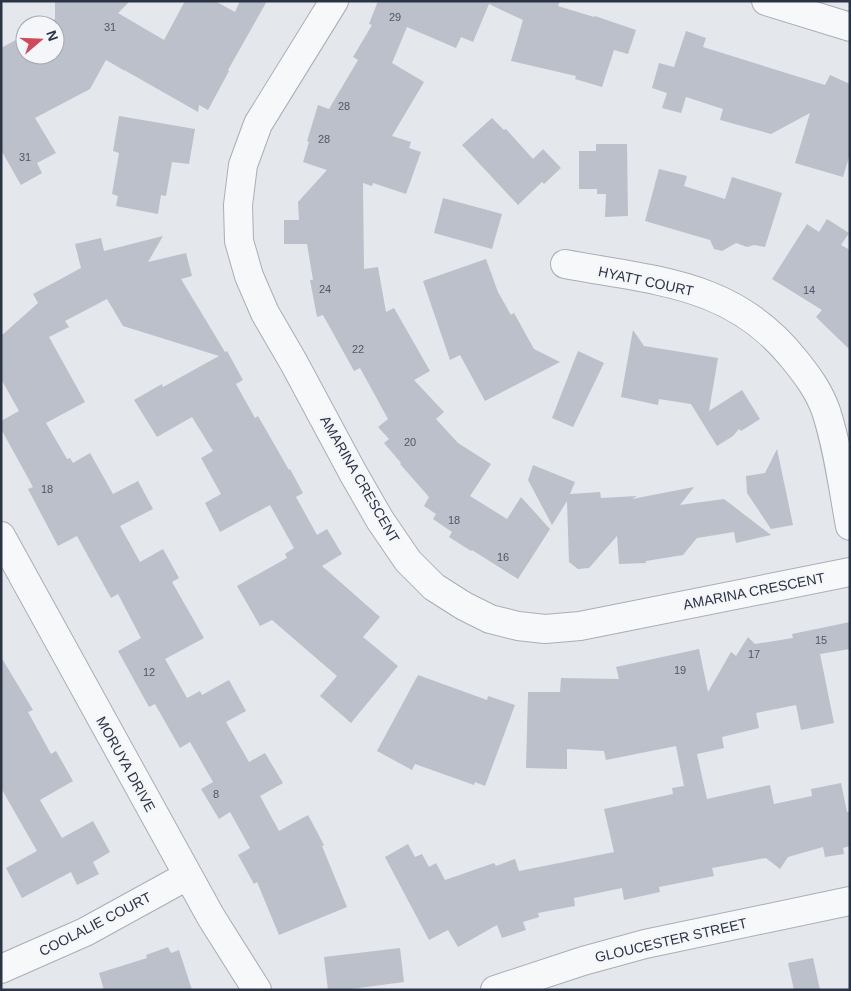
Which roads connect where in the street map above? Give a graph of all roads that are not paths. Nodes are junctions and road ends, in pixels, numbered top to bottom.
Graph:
1 (334, 1) edge
2 (766, 1) edge
3 (850, 27) edge
4 (565, 264) dead end
5 (850, 526) edge
6 (1, 536) edge
7 (850, 572) edge
8 (187, 876) junction
9 (850, 901) edge
10 (1, 969) edge
11 (257, 990) edge
12 (495, 990) edge

1 - 7 street, AMARINA CRESCENT
2 - 3 street
4 - 5 street, HYATT COURT
6 - 8 street, MORUYA DRIVE
8 - 10 street, COOLALIE COURT
8 - 11 street, MORUYA DRIVE
9 - 12 street, GLOUCESTER STREET

